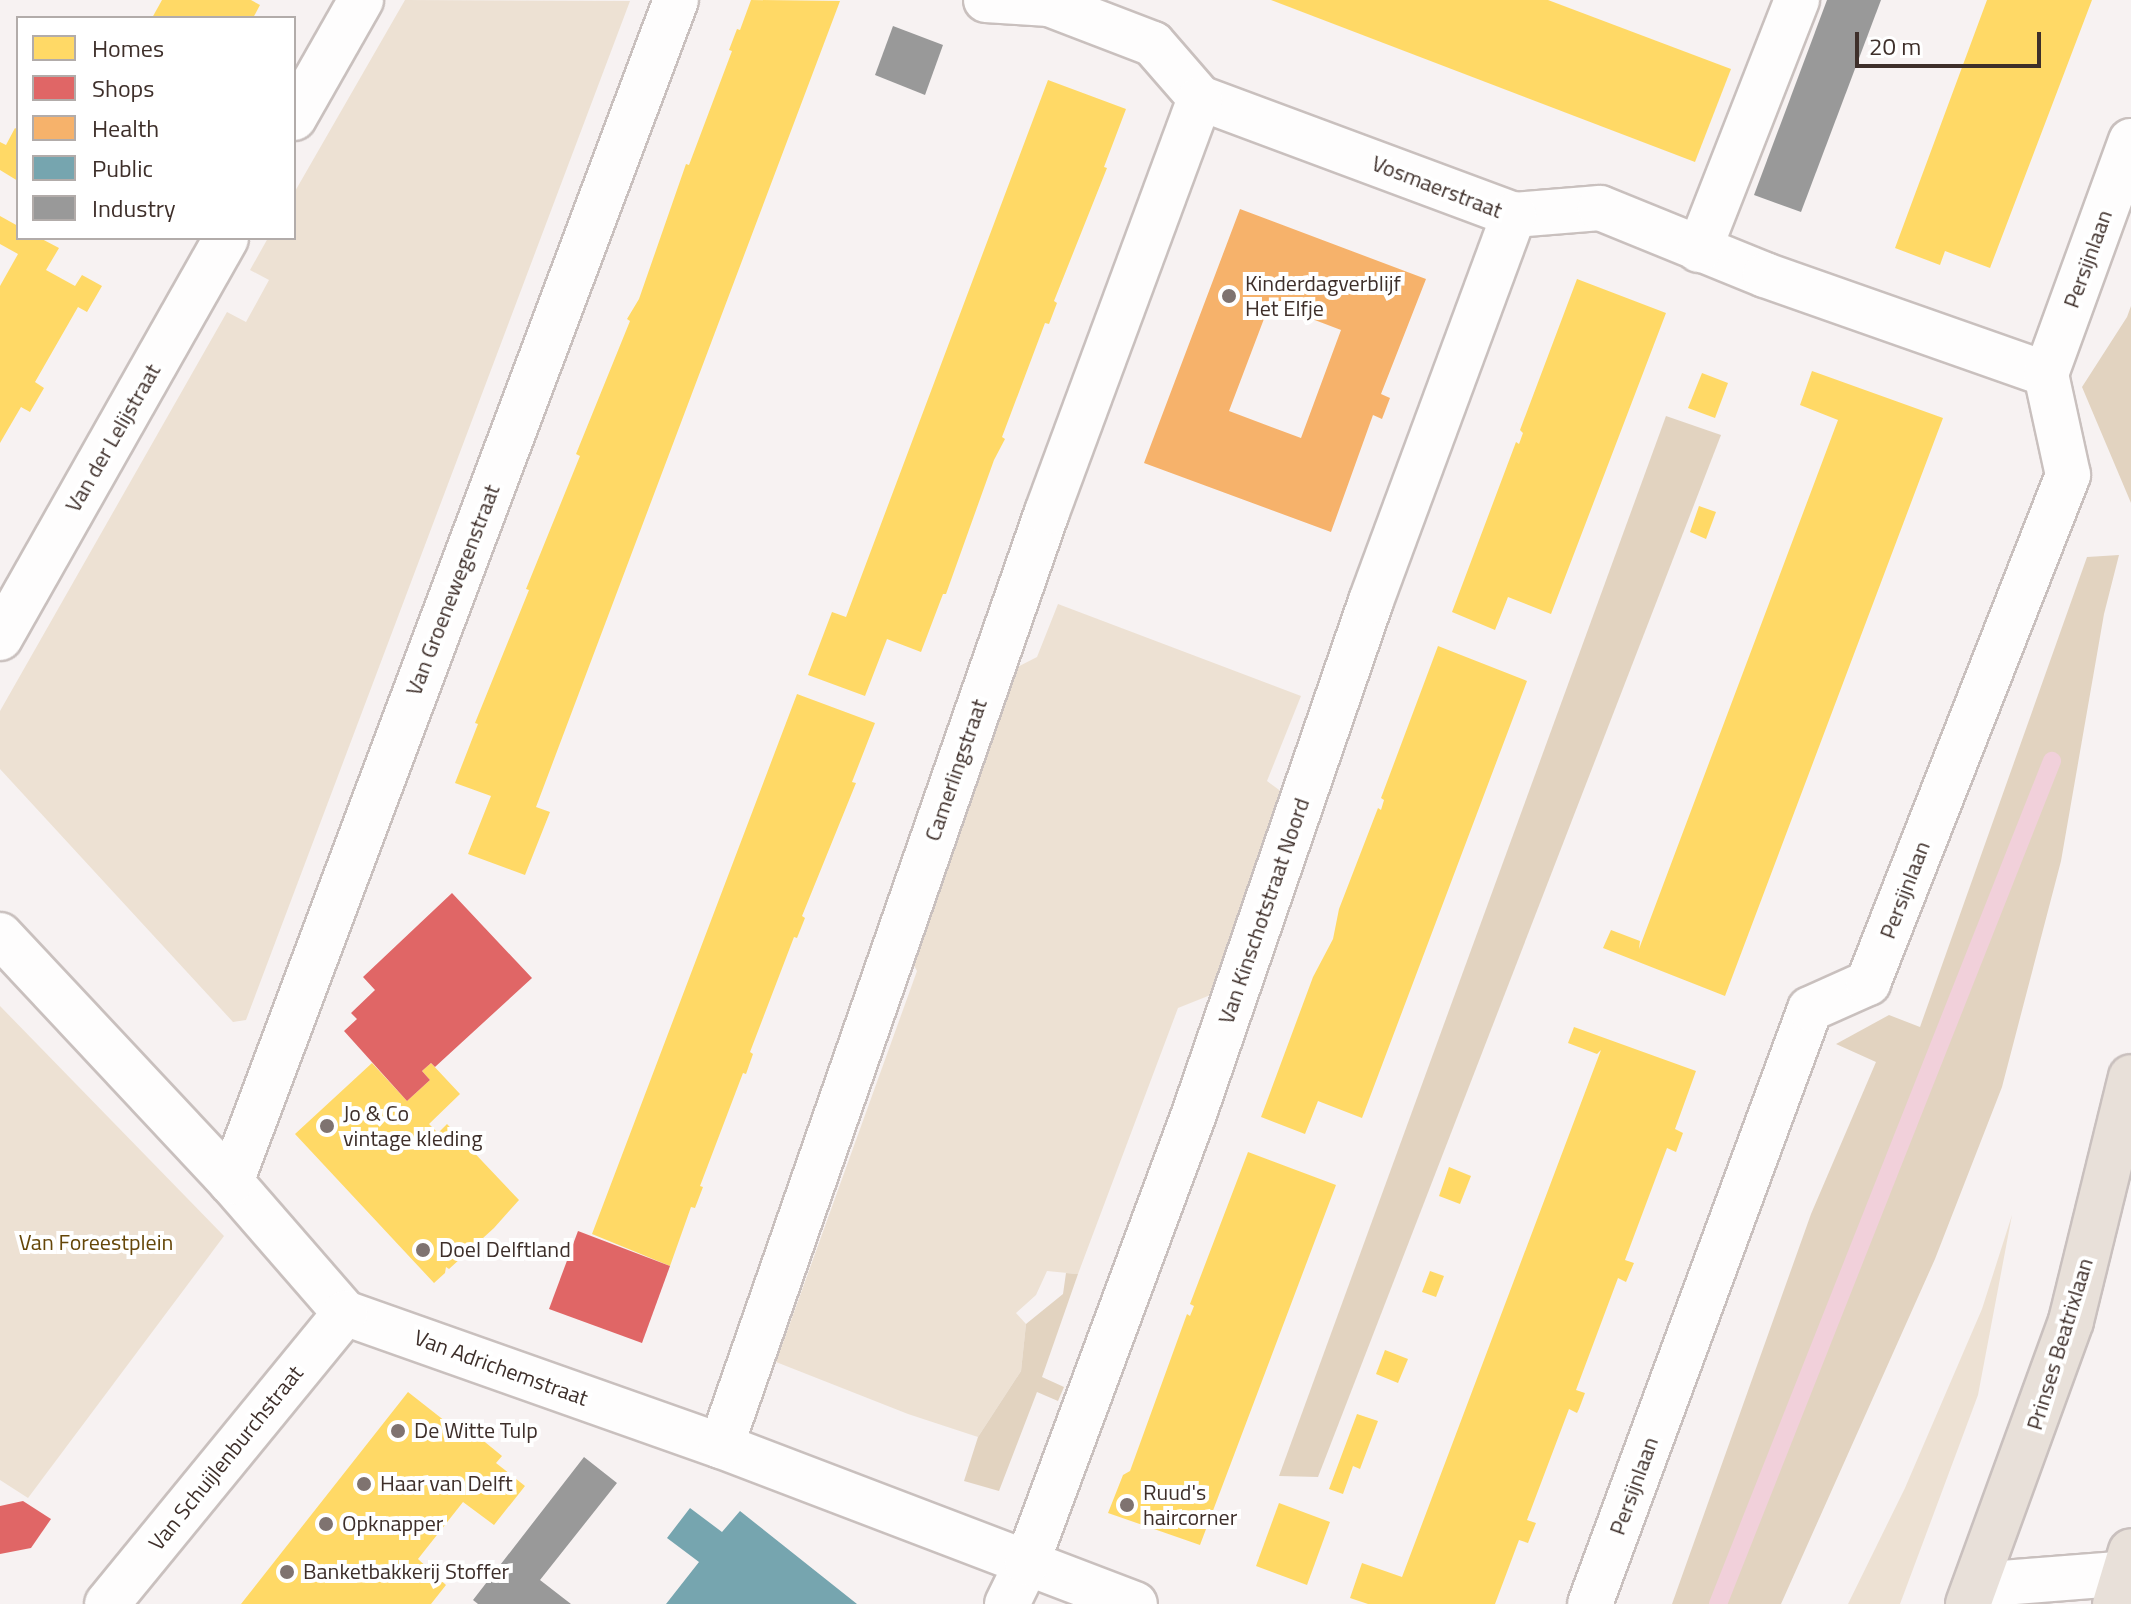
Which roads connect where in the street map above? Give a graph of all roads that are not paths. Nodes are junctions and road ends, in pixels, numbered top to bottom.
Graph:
1 (361, 0) edge
2 (676, 0) edge
3 (986, 0) edge
4 (1797, 0) edge
5 (1200, 98) junction
6 (296, 114) edge
7 (2131, 141) edge
8 (1514, 215) junction
9 (225, 240) edge
10 (1699, 250) junction
11 (2046, 374) junction
12 (0, 638) edge
13 (0, 935) edge
14 (2131, 1077) edge
15 (231, 1182) junction
16 (345, 1313) junction
17 (721, 1446) junction
18 (1027, 1563) junction
19 (2126, 1575) edge
20 (1981, 1598) edge
21 (107, 1604) edge
22 (1007, 1604) edge
23 (1135, 1604) edge
24 (1590, 1604) edge

1 - 6 street
2 - 15 street, Van Groenewegenstraat
3 - 5 street, Vosmaerstraat
4 - 10 street
5 - 8 street, Vosmaerstraat
5 - 17 street, Camerlingstraat
7 - 11 street, Persijnlaan
8 - 10 street, Vosmaerstraat
8 - 18 street, Van Kinschotstraat Noord
9 - 12 street, Van der Lelijstraat
10 - 11 street, Vosmaerstraat
11 - 24 street, Persijnlaan
13 - 15 street, Van Adrichemstraat
14 - 20 main road, Prinses Beatrixlaan
15 - 16 street, Van Adrichemstraat
16 - 17 street, Van Adrichemstraat
16 - 21 street, Van Schuijlenburchstraat
17 - 18 street, Van Adrichemstraat
18 - 22 street, Van Kinschotstraat Noord
18 - 23 street, Van Adrichemstraat
19 - 20 street

